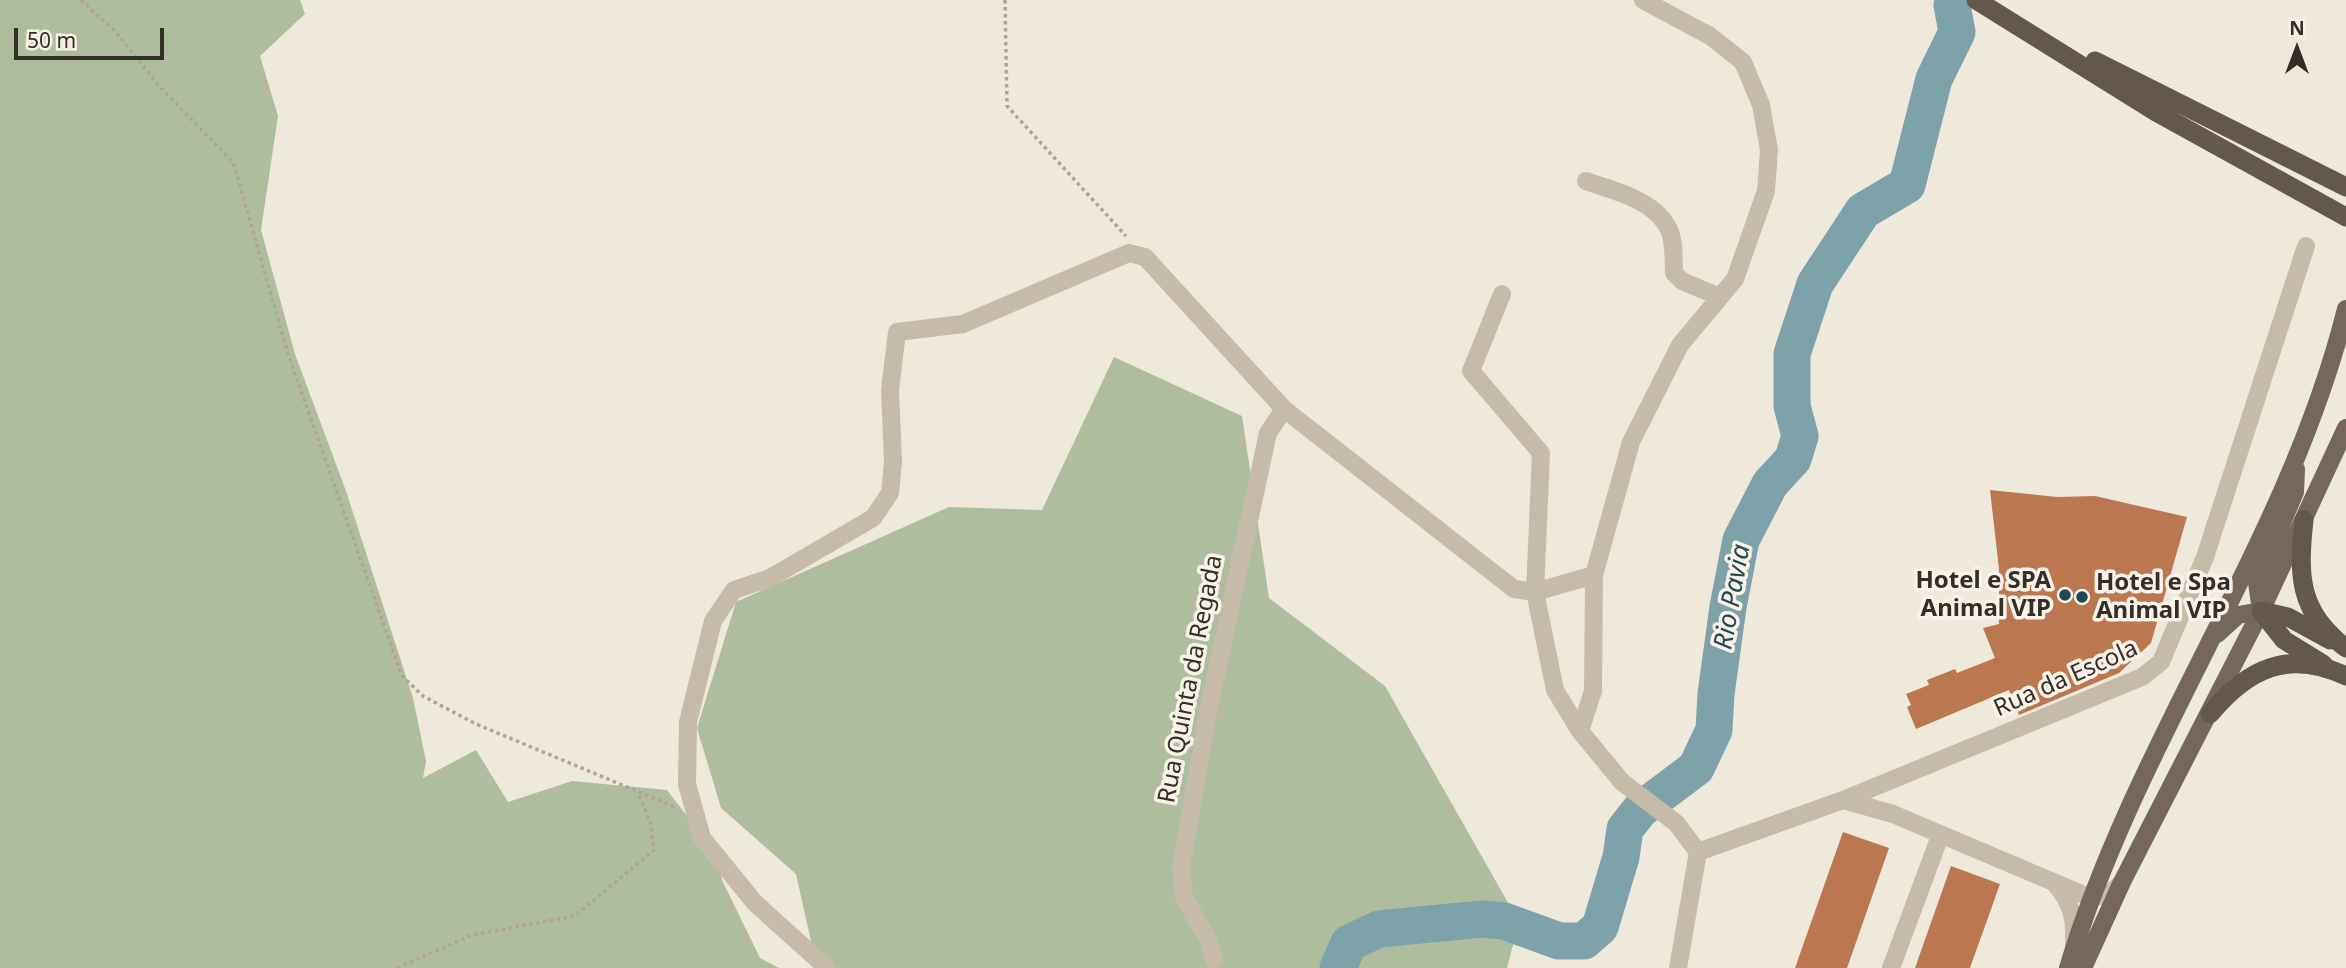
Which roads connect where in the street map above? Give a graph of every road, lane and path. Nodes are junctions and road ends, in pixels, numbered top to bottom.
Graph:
1 (81, 0) edge
2 (1005, 0) edge
3 (1643, 0) edge
4 (1977, 1) edge
5 (1586, 181) dead end
6 (2346, 187) edge
7 (2346, 217) edge
8 (2306, 246) dead end
9 (1129, 253) junction
10 (1502, 294) dead end
11 (1720, 297) junction
12 (2346, 309) edge
13 (1283, 409) junction
14 (2346, 428) edge
15 (2297, 456) junction
16 (2304, 520) junction
17 (1594, 575) junction
18 (1535, 592) junction
19 (2261, 611) junction
20 (2207, 643) junction
21 (2345, 648) edge
22 (2338, 672) edge
23 (2210, 714) junction
24 (1580, 731) junction
25 (638, 792) junction
26 (1843, 800) junction
27 (695, 818) junction
28 (1940, 836) junction
29 (1698, 852) junction
30 (2107, 859) junction
31 (2051, 880) junction
32 (2122, 882) junction
33 (2091, 898) junction
34 (2074, 948) junction
35 (1214, 959) dead end
36 (397, 968) edge
37 (827, 968) edge
38 (1678, 968) edge
39 (1891, 968) edge
40 (2068, 968) edge
41 (2081, 968) edge

1 - 25 path
2 - 9 path
3 - 11 street
4 - 6 highway
4 - 7 highway
5 - 11 street
8 - 26 street, Rua da Escola
9 - 13 street
9 - 27 street
10 - 18 street
11 - 17 street
12 - 15 main road
13 - 18 street
13 - 35 street, Rua Quinta da Regada
14 - 16 main road
15 - 19 main road
15 - 20 main road
16 - 19 main road
16 - 21 highway
17 - 18 street
17 - 24 street
18 - 24 street
19 - 20 main road
19 - 21 highway
19 - 22 highway
19 - 23 main road
20 - 30 main road
22 - 23 highway
23 - 32 main road
24 - 29 street
25 - 27 path
25 - 36 path
26 - 28 street
26 - 29 street, Rua da Escola
27 - 37 street
28 - 31 street
28 - 39 street
29 - 38 street
30 - 31 street
30 - 33 main road
31 - 33 street
31 - 34 street
32 - 33 street
32 - 41 main road
33 - 34 main road
33 - 41 street
34 - 40 main road

